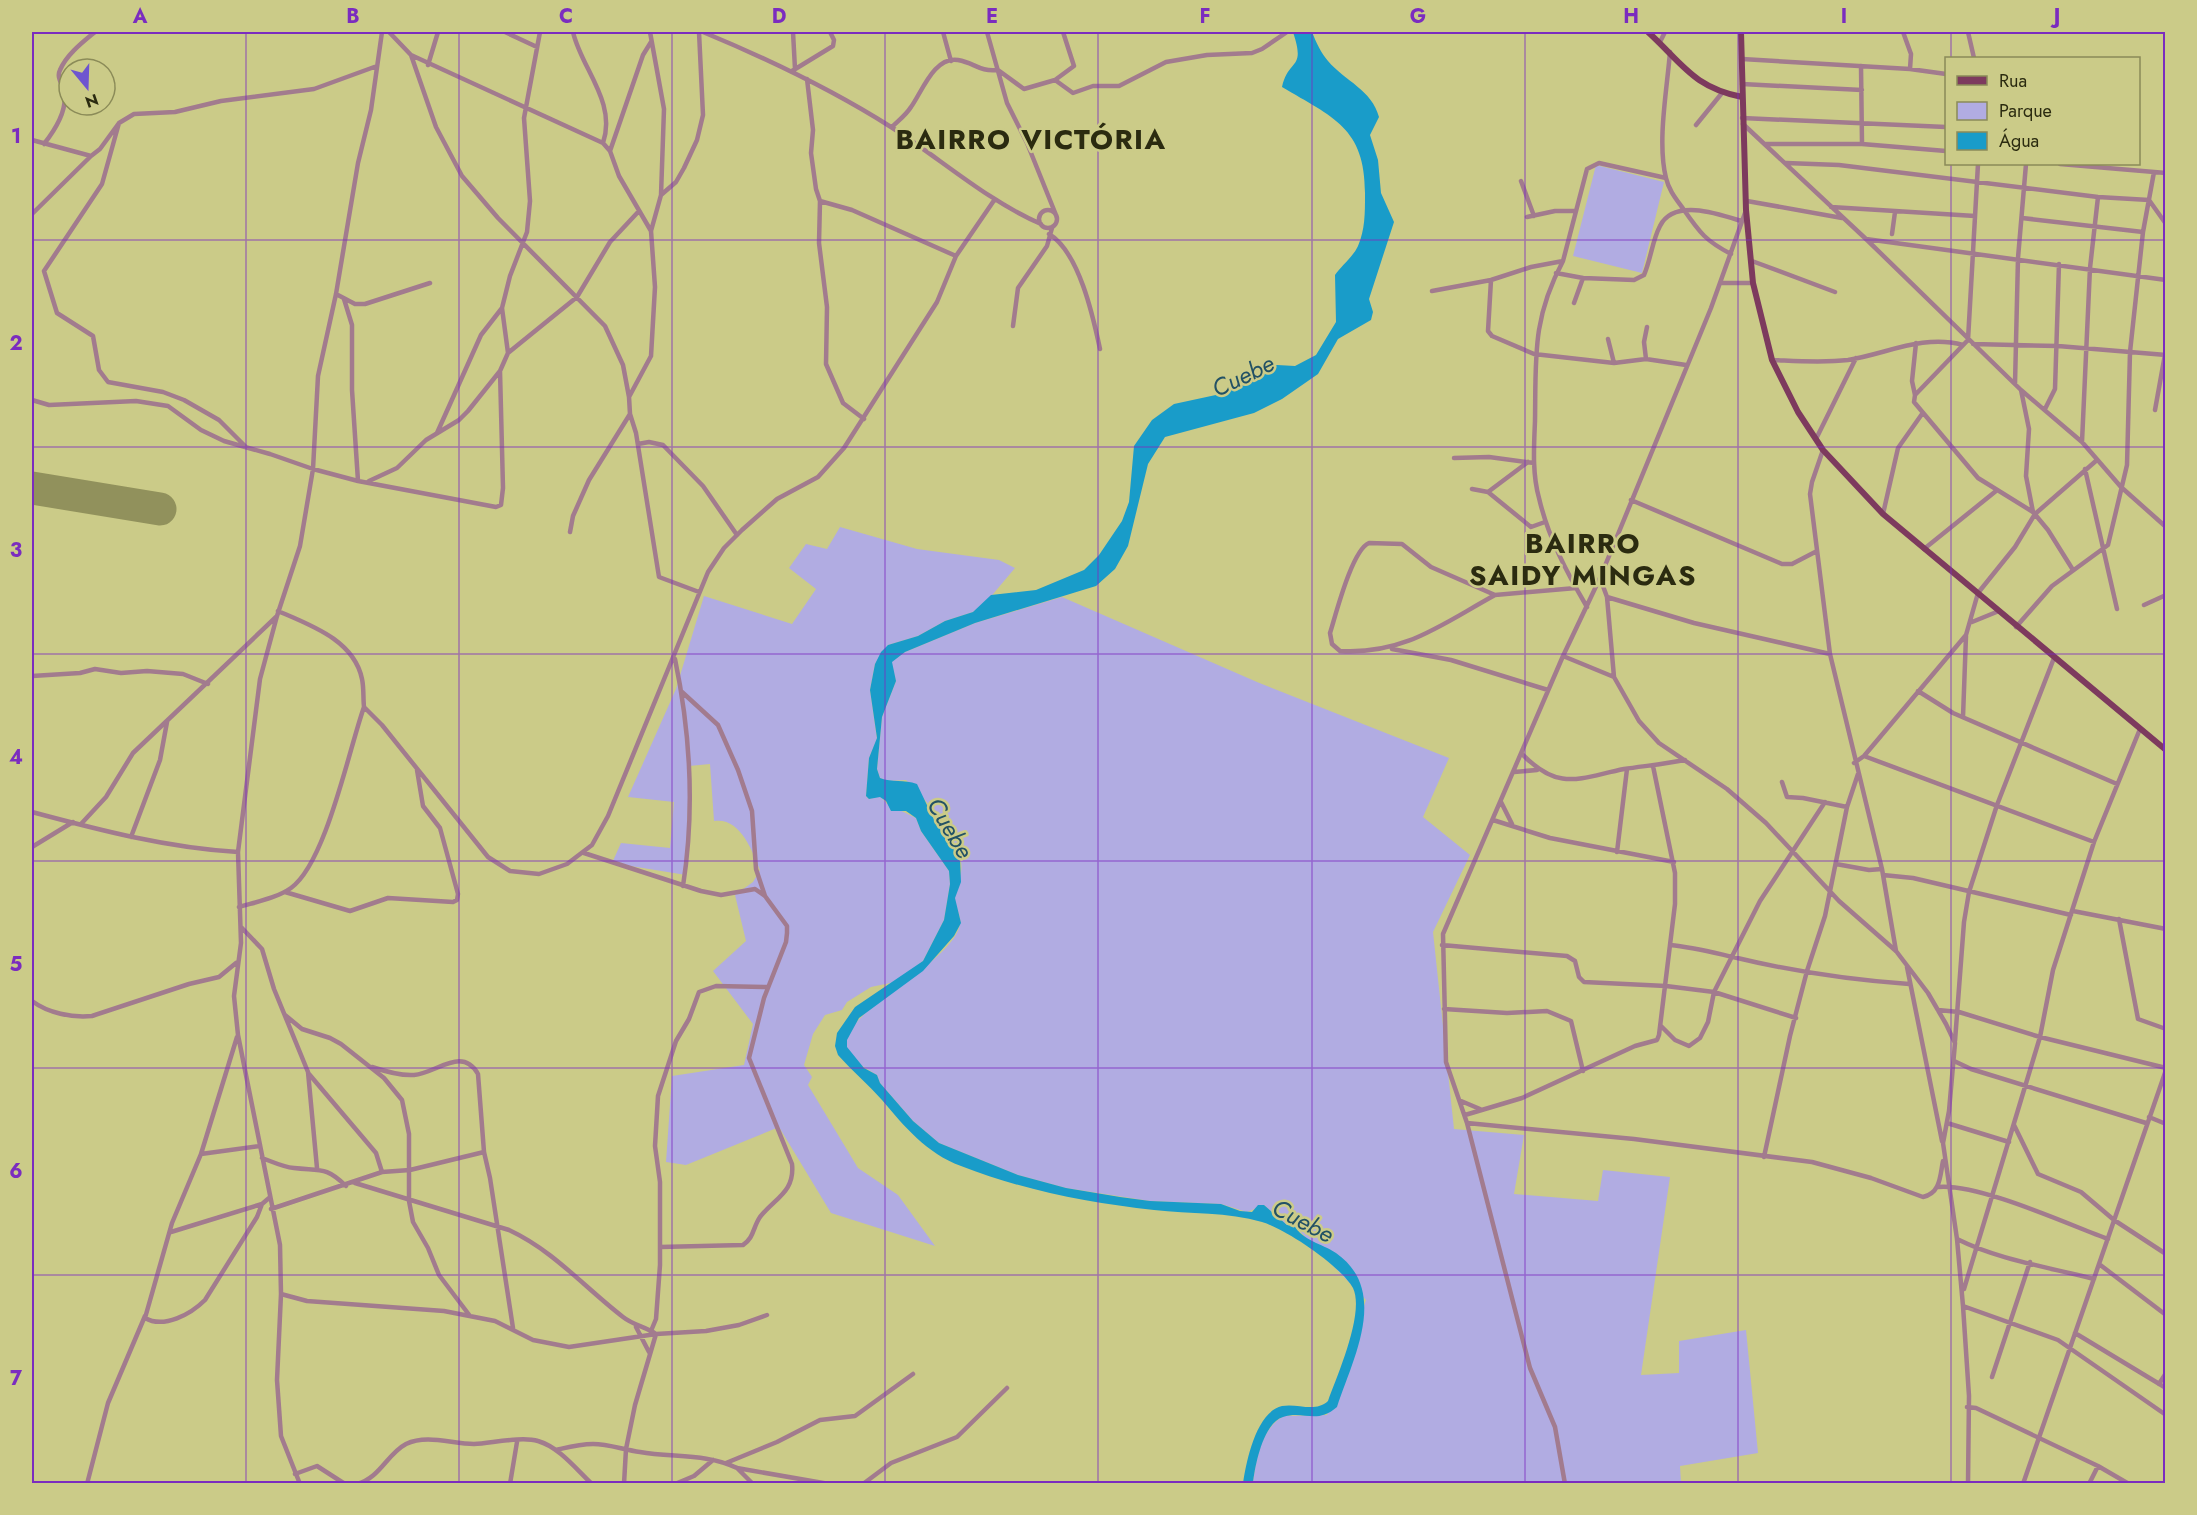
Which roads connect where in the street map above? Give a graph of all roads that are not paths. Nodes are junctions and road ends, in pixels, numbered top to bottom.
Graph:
1 (95, 32) edge
2 (382, 32) edge
3 (390, 32) edge
4 (438, 32) edge
5 (505, 32) edge
6 (540, 32) edge
7 (573, 32) edge
8 (650, 32) edge
9 (701, 32) edge
10 (793, 32) edge
11 (830, 32) edge
12 (943, 32) edge
13 (987, 32) edge
14 (1063, 32) edge
15 (1285, 32) edge
16 (1648, 32) edge
17 (1665, 32) edge
18 (1741, 32) edge
19 (1903, 32) edge
20 (1968, 32) edge
21 (651, 42) junction
22 (1660, 42) junction
23 (537, 48) junction
24 (1670, 52) junction
25 (411, 55) junction
26 (1974, 57) edge
27 (1742, 59) junction
28 (951, 61) junction
29 (428, 65) junction
30 (377, 66) junction
31 (1861, 66) junction
32 (1910, 69) junction
33 (794, 70) junction
34 (998, 70) junction
35 (1945, 74) edge
36 (807, 79) junction
37 (1055, 80) junction
38 (1742, 84) junction
39 (1862, 90) junction
40 (1722, 93) junction
41 (1742, 97) junction
42 (526, 106) junction
43 (1742, 121) junction
44 (119, 123) junction
45 (1862, 123) junction
46 (1696, 125) dead end
47 (892, 127) junction
48 (1945, 127) edge
49 (32, 140) edge
50 (603, 143) junction
51 (44, 144) junction
52 (1766, 144) junction
53 (1862, 144) junction
54 (610, 151) junction
55 (1945, 151) edge
56 (91, 156) junction
57 (1786, 163) junction
58 (1978, 165) edge
59 (2026, 165) edge
60 (2072, 165) edge
61 (2154, 172) junction
62 (2166, 173) edge
63 (1666, 178) junction
64 (1521, 181) dead end
65 (1978, 181) junction
66 (2024, 188) junction
67 (661, 195) junction
68 (2098, 197) junction
69 (995, 199) junction
70 (1051, 199) junction
71 (2149, 200) junction
72 (820, 201) junction
73 (1747, 201) junction
74 (1831, 207) junction
75 (1684, 210) junction
76 (1746, 210) junction
77 (639, 211) junction
78 (1575, 211) junction
79 (1894, 212) junction
80 (1043, 213) junction
81 (32, 214) edge
82 (1056, 215) junction
83 (1534, 216) junction
84 (1975, 216) junction
85 (1527, 217) dead end
86 (1028, 218) junction
87 (1842, 218) junction
88 (2022, 218) junction
89 (1741, 221) junction
90 (1041, 224) junction
91 (2166, 225) edge
92 (2095, 226) junction
93 (1052, 228) junction
94 (651, 231) junction
95 (2143, 232) junction
96 (1049, 234) junction
97 (1892, 234) dead end
98 (1866, 239) junction
99 (525, 243) junction
100 (1973, 253) junction
101 (1731, 254) junction
102 (956, 256) junction
103 (2018, 258) junction
104 (1563, 261) junction
105 (1752, 261) junction
106 (2059, 264) junction
107 (2090, 268) junction
108 (1556, 273) junction
109 (2138, 275) junction
110 (1583, 279) junction
111 (1491, 280) junction
112 (2166, 280) edge
113 (430, 283) dead end
114 (1720, 283) junction
115 (1753, 283) junction
116 (1432, 291) dead end
117 (1835, 292) dead end
118 (336, 294) junction
119 (577, 297) junction
120 (344, 299) junction
121 (1574, 303) dead end
122 (502, 308) junction
123 (1013, 326) dead end
124 (1647, 327) dead end
125 (1608, 339) dead end
126 (1971, 342) junction
127 (1916, 343) junction
128 (2016, 344) junction
129 (1963, 345) junction
130 (2058, 346) junction
131 (2087, 348) junction
132 (1100, 349) dead end
133 (2130, 352) junction
134 (508, 353) junction
135 (2165, 353) edge
136 (1534, 354) junction
137 (1856, 358) junction
138 (1646, 359) junction
139 (1772, 360) junction
140 (1614, 363) junction
141 (1686, 364) junction
142 (500, 371) junction
143 (2015, 384) junction
144 (2021, 390) junction
145 (1915, 395) junction
146 (629, 398) junction
147 (32, 400) edge
148 (2045, 409) junction
149 (2155, 410) dead end
150 (630, 414) junction
151 (1922, 414) junction
152 (864, 419) junction
153 (437, 433) junction
154 (1815, 440) junction
155 (2082, 442) junction
156 (638, 444) junction
157 (245, 446) junction
158 (1823, 450) junction
159 (1455, 458) dead end
160 (2097, 460) junction
161 (1531, 462) junction
162 (313, 469) junction
163 (2085, 469) junction
164 (358, 481) junction
165 (368, 481) junction
166 (2121, 488) junction
167 (1472, 489) dead end
168 (1996, 491) junction
169 (1488, 492) junction
170 (1631, 500) junction
171 (2034, 513) junction
172 (1883, 514) junction
173 (2166, 518) edge
174 (1545, 522) junction
175 (2165, 526) edge
176 (570, 532) dead end
177 (737, 535) junction
178 (1924, 549) junction
179 (1817, 551) junction
180 (2103, 551) junction
181 (2073, 570) junction
182 (1600, 578) junction
183 (1576, 588) junction
184 (699, 592) junction
185 (1978, 593) junction
186 (1495, 595) junction
187 (2166, 596) edge
188 (1607, 597) junction
189 (2144, 605) dead end
190 (1587, 607) junction
191 (2117, 609) dead end
192 (1999, 612) junction
193 (278, 614) junction
194 (1972, 622) junction
195 (2016, 627) junction
196 (1966, 635) junction
197 (1390, 648) junction
198 (1830, 654) junction
199 (1563, 656) junction
200 (675, 658) junction
201 (2054, 658) junction
202 (32, 676) edge
203 (1614, 677) junction
204 (207, 684) junction
205 (1548, 690) junction
206 (1918, 691) junction
207 (682, 692) junction
208 (364, 707) junction
209 (1963, 717) junction
210 (167, 722) junction
211 (2140, 729) junction
212 (2021, 744) junction
213 (2166, 750) edge
214 (1522, 754) junction
215 (1864, 756) junction
216 (1685, 760) junction
217 (1854, 763) junction
218 (1653, 766) junction
219 (417, 767) junction
220 (1628, 769) junction
221 (1537, 770) junction
222 (1514, 772) junction
223 (1858, 774) junction
224 (1782, 782) dead end
225 (2117, 784) junction
226 (1817, 800) junction
227 (1501, 801) junction
228 (1825, 802) junction
229 (1997, 805) junction
230 (1847, 807) junction
231 (1820, 808) junction
232 (32, 812) edge
233 (1493, 820) junction
234 (74, 822) junction
235 (81, 824) junction
236 (1512, 824) junction
237 (131, 837) junction
238 (2094, 842) junction
239 (32, 847) edge
240 (1794, 850) junction
241 (238, 852) junction
242 (1617, 852) junction
243 (584, 853) junction
244 (1674, 862) junction
245 (1668, 863) junction
246 (1836, 864) junction
247 (1882, 869) junction
248 (1675, 873) junction
249 (1883, 875) junction
250 (682, 886) junction
251 (1830, 891) junction
252 (285, 892) junction
253 (1969, 892) junction
254 (765, 896) junction
255 (239, 907) junction
256 (2072, 913) junction
257 (2119, 919) junction
258 (241, 927) junction
259 (2166, 929) edge
260 (1442, 945) junction
261 (1670, 945) junction
262 (1896, 951) junction
263 (1732, 957) junction
264 (236, 963) junction
265 (1907, 964) junction
266 (1807, 971) junction
267 (1909, 984) junction
268 (1666, 986) junction
269 (768, 987) junction
270 (1714, 992) junction
271 (32, 1001) edge
272 (1444, 1009) junction
273 (1938, 1010) junction
274 (1959, 1012) junction
275 (285, 1015) junction
276 (1796, 1018) junction
277 (1661, 1026) junction
278 (2166, 1029) edge
279 (237, 1035) junction
280 (2040, 1037) junction
281 (1955, 1043) junction
282 (1954, 1061) junction
283 (368, 1066) junction
284 (2166, 1069) edge
285 (1583, 1071) junction
286 (308, 1072) junction
287 (2026, 1085) junction
288 (1461, 1101) junction
289 (1480, 1109) junction
290 (1465, 1115) junction
291 (2149, 1117) junction
292 (1467, 1123) junction
293 (1947, 1123) junction
294 (2146, 1123) junction
295 (2014, 1124) junction
296 (2166, 1124) edge
297 (2009, 1142) junction
298 (1943, 1143) junction
299 (260, 1146) junction
300 (1768, 1146) junction
301 (484, 1152) junction
302 (201, 1155) junction
303 (1764, 1156) junction
304 (262, 1158) junction
305 (1774, 1158) junction
306 (1944, 1158) junction
307 (317, 1168) junction
308 (410, 1170) junction
309 (382, 1172) junction
310 (355, 1183) junction
311 (346, 1186) junction
312 (1949, 1186) junction
313 (1938, 1187) junction
314 (1992, 1197) junction
315 (269, 1198) junction
316 (409, 1201) junction
317 (262, 1204) junction
318 (271, 1209) junction
319 (2114, 1220) junction
320 (498, 1228) junction
321 (171, 1232) junction
322 (1957, 1239) junction
323 (2108, 1239) junction
324 (660, 1247) junction
325 (1976, 1248) junction
326 (2166, 1254) edge
327 (2030, 1262) junction
328 (2099, 1264) junction
329 (2094, 1279) junction
330 (281, 1294) junction
331 (1962, 1294) junction
332 (1963, 1306) junction
333 (767, 1315) dead end
334 (2166, 1315) edge
335 (145, 1316) junction
336 (470, 1316) junction
337 (2011, 1322) junction
338 (636, 1327) junction
339 (513, 1328) junction
340 (654, 1333) junction
341 (2075, 1333) junction
342 (641, 1337) junction
343 (2070, 1350) junction
344 (649, 1352) junction
345 (2166, 1373) edge
346 (913, 1374) dead end
347 (1992, 1377) dead end
348 (2158, 1384) junction
349 (1007, 1388) dead end
350 (2166, 1388) edge
351 (1969, 1396) junction
352 (1967, 1407) junction
353 (1976, 1408) junction
354 (2166, 1415) edge
355 (2040, 1438) junction
356 (517, 1442) junction
357 (626, 1449) junction
358 (556, 1450) junction
359 (713, 1460) junction
360 (726, 1463) junction
361 (2098, 1466) junction
362 (736, 1468) junction
363 (295, 1474) junction
364 (87, 1484) edge
365 (300, 1484) edge
366 (345, 1484) edge
367 (357, 1484) edge
368 (510, 1484) edge
369 (592, 1484) edge
370 (624, 1484) edge
371 (675, 1484) edge
372 (753, 1484) edge
373 (829, 1484) edge
374 (863, 1484) edge
375 (1565, 1484) edge
376 (1968, 1484) edge
377 (2023, 1484) edge
378 (2090, 1484) edge
379 (2129, 1484) edge

1 - 51 street
2 - 30 street
3 - 25 street
4 - 29 street
5 - 23 street
6 - 23 street
7 - 50 street
8 - 21 street
9 - 33 street
9 - 67 street
10 - 33 street
11 - 33 street
12 - 28 street
13 - 34 street
14 - 37 street
15 - 37 street
16 - 22 main road
17 - 22 street
18 - 27 main road
19 - 32 street
20 - 26 street
21 - 54 street
21 - 67 street
22 - 24 main road
23 - 42 street
24 - 40 main road
24 - 63 street
25 - 29 street
25 - 99 street
27 - 31 street
27 - 38 main road
28 - 34 street
28 - 47 street
29 - 42 street
30 - 44 street
30 - 118 street
31 - 32 street
31 - 39 street
32 - 35 street
33 - 36 street
34 - 37 street
34 - 70 street
36 - 47 street
36 - 72 street
38 - 39 street
38 - 41 main road
39 - 45 street
40 - 41 main road
40 - 46 street
41 - 43 main road
42 - 50 street
42 - 99 street
43 - 45 street
43 - 52 street
43 - 73 main road
44 - 56 street
44 - 157 street
45 - 48 street
45 - 53 street
47 - 69 street
49 - 51 street
50 - 54 street
51 - 56 street
52 - 53 street
52 - 57 street
53 - 55 street
54 - 77 street
56 - 81 street
57 - 65 street
57 - 74 street
58 - 65 street
59 - 66 street
60 - 61 street
61 - 62 street
61 - 71 street
63 - 75 street
63 - 78 street
64 - 83 street
65 - 66 street
65 - 84 street
66 - 68 street
66 - 88 street
67 - 94 street
68 - 71 street
68 - 92 street
69 - 86 street
69 - 102 street
70 - 80 street
70 - 82 street
71 - 91 street
71 - 95 street
72 - 102 street
72 - 152 street
73 - 76 main road
73 - 87 street
74 - 79 street
74 - 87 street
75 - 89 street
75 - 101 street
75 - 110 street
76 - 89 street
76 - 105 main road
77 - 94 street
77 - 119 street
78 - 83 street
78 - 104 street
79 - 84 street
79 - 97 street
80 - 82 street
80 - 86 street
80 - 90 street
82 - 93 street
83 - 85 street
84 - 100 street
86 - 90 street
87 - 98 street
88 - 92 street
88 - 103 street
89 - 101 street
90 - 93 street
92 - 95 street
92 - 107 street
93 - 96 street
94 - 146 street
95 - 109 street
96 - 123 street
96 - 132 street
98 - 100 street
98 - 126 street
99 - 119 street
99 - 122 street
100 - 103 street
100 - 126 street
101 - 114 street
102 - 152 street
103 - 106 street
103 - 128 street
104 - 108 street
104 - 111 street
105 - 115 main road
105 - 117 street
106 - 107 street
106 - 130 street
107 - 109 street
107 - 131 street
108 - 110 street
108 - 136 street
109 - 112 street
109 - 133 street
110 - 121 street
111 - 116 street
111 - 136 street
113 - 120 street
114 - 115 street
114 - 141 street
115 - 139 main road
118 - 120 street
118 - 162 street
119 - 134 street
119 - 146 street
120 - 164 street
122 - 134 street
122 - 153 street
124 - 138 street
125 - 140 street
126 - 128 street
126 - 129 street
126 - 143 street
127 - 129 street
127 - 137 street
127 - 145 street
128 - 130 street
128 - 143 street
129 - 145 street
130 - 131 street
130 - 148 street
131 - 133 street
131 - 155 street
133 - 135 street
133 - 166 street
134 - 142 street
135 - 149 street
136 - 140 street
136 - 161 street
137 - 139 street
137 - 154 street
138 - 140 street
138 - 141 street
139 - 154 main road
141 - 170 street
142 - 153 street
142 - 165 street
143 - 144 street
144 - 148 street
144 - 171 street
145 - 151 street
146 - 150 street
147 - 157 street
148 - 155 street
150 - 156 street
150 - 176 street
151 - 168 street
151 - 172 street
152 - 177 street
153 - 165 street
154 - 158 main road
155 - 160 street
156 - 177 street
156 - 184 street
157 - 162 street
158 - 172 main road
158 - 179 street
159 - 161 street
160 - 163 street
160 - 166 street
161 - 169 street
161 - 174 street
162 - 164 street
162 - 193 street
163 - 171 street
163 - 180 street
164 - 165 street
166 - 175 street
166 - 180 street
167 - 169 street
168 - 171 street
168 - 178 street
169 - 174 street
170 - 179 street
170 - 182 street
171 - 181 street
171 - 185 street
172 - 178 main road
173 - 175 street
174 - 183 street
177 - 184 street
178 - 185 main road
179 - 198 street
180 - 181 street
180 - 191 street
181 - 195 street
182 - 188 street
182 - 190 street
183 - 186 street
183 - 190 street
184 - 200 street
185 - 192 main road
185 - 194 street
186 - 197 street
186 - 197 street
187 - 189 street
188 - 198 street
188 - 203 street
190 - 199 street
192 - 194 street
192 - 195 main road
193 - 204 street
193 - 208 street
193 - 241 street
194 - 196 street
195 - 201 main road
196 - 206 street
196 - 209 street
197 - 205 street
198 - 217 street
199 - 203 street
199 - 205 street
200 - 207 street
200 - 243 street
201 - 211 main road
201 - 212 street
202 - 204 street
203 - 216 street
204 - 210 street
205 - 214 street
206 - 209 street
206 - 215 street
207 - 250 street
207 - 254 street
208 - 219 street
208 - 252 street
209 - 212 street
210 - 235 street
210 - 237 street
211 - 213 main road
211 - 225 street
212 - 225 street
212 - 229 street
214 - 221 street
214 - 222 street
215 - 217 street
215 - 229 street
216 - 218 street
216 - 240 street
217 - 223 street
218 - 220 street
218 - 244 street
219 - 243 street
219 - 252 street
220 - 221 street
220 - 242 street
221 - 222 street
222 - 227 street
223 - 230 street
223 - 247 street
224 - 226 street
225 - 238 street
226 - 228 street
226 - 231 street
227 - 233 street
227 - 236 street
228 - 230 street
228 - 231 street
229 - 238 street
229 - 253 street
230 - 246 street
231 - 240 street
232 - 234 street
233 - 236 street
233 - 260 street
234 - 235 street
234 - 239 street
235 - 237 street
236 - 242 street
237 - 241 street
238 - 256 street
240 - 251 street
240 - 263 street
241 - 255 street
242 - 245 street
243 - 250 street
244 - 245 street
244 - 248 street
245 - 248 street
246 - 247 street
246 - 251 street
247 - 249 street
248 - 261 street
249 - 253 street
249 - 262 street
250 - 254 street
251 - 262 street
251 - 266 street
252 - 255 street
253 - 256 street
253 - 274 street
254 - 269 street
255 - 258 street
256 - 257 street
256 - 280 street
257 - 259 street
257 - 278 street
258 - 264 street
258 - 275 street
260 - 268 street
260 - 272 street
261 - 263 street
261 - 268 street
262 - 265 street
263 - 266 street
263 - 270 street
264 - 271 street
264 - 279 street
265 - 267 street
265 - 273 street
266 - 267 street
266 - 276 street
267 - 298 street
268 - 270 street
268 - 277 street
269 - 324 street
269 - 324 street
270 - 276 street
270 - 277 street
272 - 285 street
272 - 288 street
273 - 274 street
273 - 281 street
274 - 280 street
274 - 281 street
275 - 283 street
275 - 286 street
276 - 300 street
277 - 285 street
279 - 299 street
279 - 302 street
280 - 284 street
280 - 287 street
281 - 282 street
282 - 287 street
282 - 293 street
283 - 301 street
283 - 308 street
284 - 291 street
285 - 289 street
286 - 307 street
286 - 309 street
287 - 294 street
287 - 295 street
288 - 289 street
288 - 290 street
289 - 290 street
290 - 292 street
291 - 294 street
291 - 296 street
292 - 303 street
292 - 375 street
293 - 297 street
293 - 298 street
294 - 319 street
295 - 297 street
295 - 319 street
297 - 314 street
298 - 306 street
299 - 302 street
299 - 304 street
300 - 303 street
300 - 305 street
301 - 308 street
301 - 320 street
302 - 321 street
303 - 305 street
304 - 307 street
304 - 315 street
305 - 313 street
306 - 312 street
306 - 313 street
307 - 311 street
308 - 309 street
308 - 316 street
309 - 310 street
310 - 311 street
310 - 316 street
311 - 318 street
312 - 313 street
312 - 314 street
312 - 322 street
314 - 323 street
314 - 325 street
315 - 317 street
315 - 318 street
316 - 320 street
316 - 336 street
317 - 321 street
317 - 335 street
318 - 330 street
319 - 323 street
319 - 326 street
320 - 338 street
320 - 339 street
321 - 335 street
322 - 325 street
322 - 331 street
323 - 328 street
324 - 340 street
325 - 327 street
325 - 331 street
327 - 329 street
327 - 337 street
328 - 329 street
328 - 334 street
329 - 341 street
330 - 336 street
330 - 363 street
331 - 332 street
332 - 337 street
332 - 351 street
333 - 340 street
335 - 364 street
336 - 339 street
337 - 343 street
337 - 347 street
338 - 340 street
338 - 342 street
339 - 342 street
340 - 342 street
340 - 344 street
341 - 343 street
341 - 348 street
342 - 344 street
343 - 354 street
343 - 355 street
344 - 357 street
345 - 348 street
346 - 360 street
348 - 350 street
349 - 374 street
351 - 352 street
351 - 353 street
352 - 353 street
352 - 376 street
353 - 355 street
355 - 361 street
355 - 377 street
356 - 358 street
356 - 367 street
356 - 368 street
357 - 358 street
357 - 359 street
357 - 370 street
358 - 369 street
359 - 360 street
359 - 371 street
360 - 362 street
361 - 378 street
361 - 379 street
362 - 372 street
362 - 373 street
363 - 365 street
363 - 366 street

